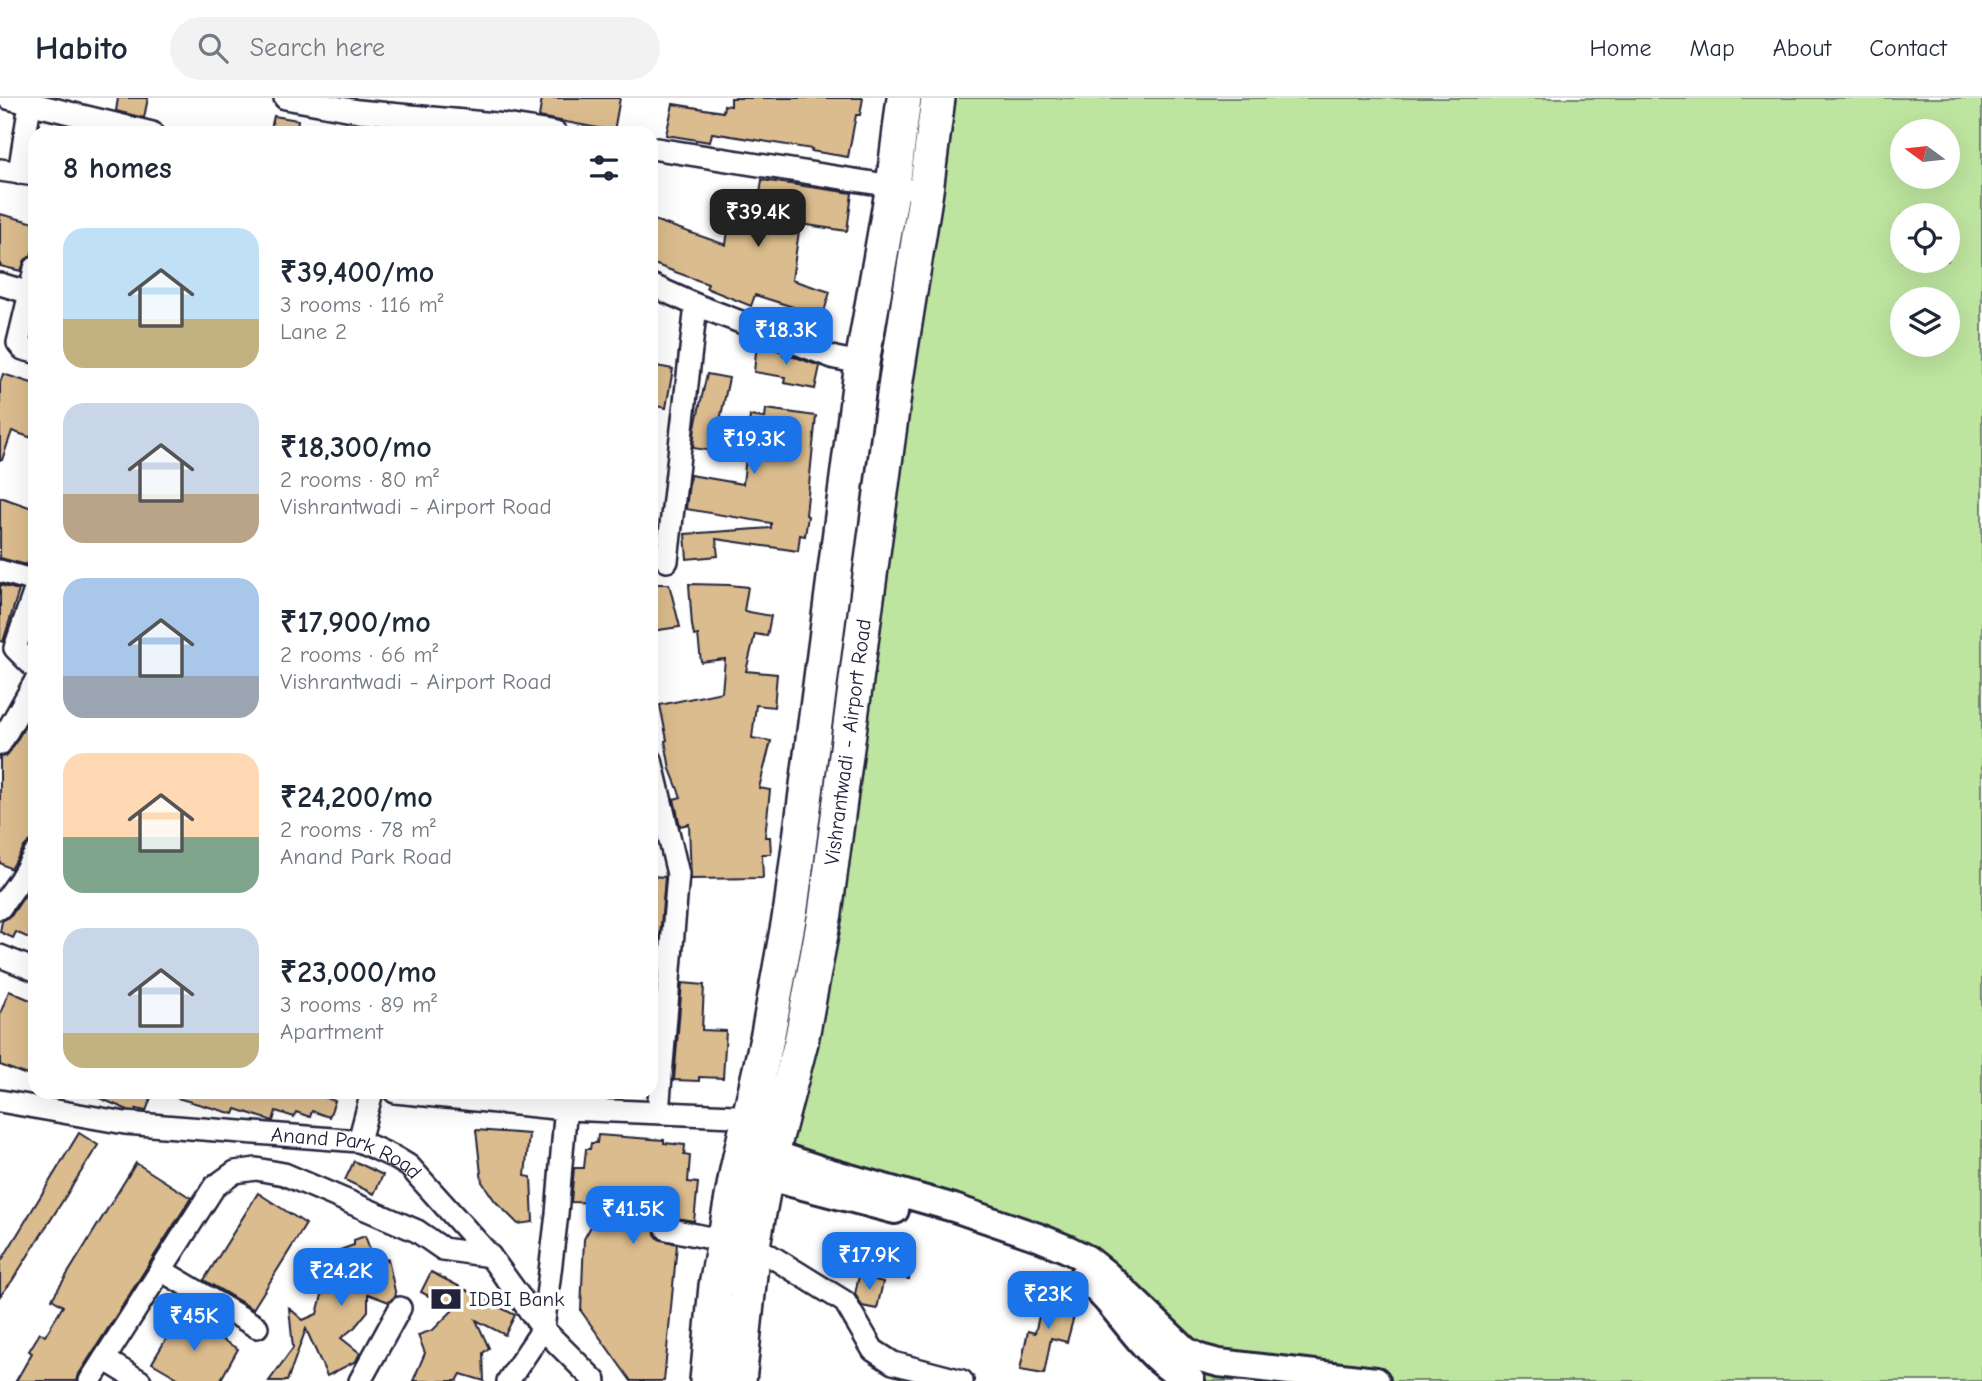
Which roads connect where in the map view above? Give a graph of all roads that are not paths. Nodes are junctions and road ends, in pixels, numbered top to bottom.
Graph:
1 (8, 98) edge
2 (285, 98) edge
3 (904, 98) edge
4 (938, 98) edge
5 (30, 104) junction
6 (123, 126) edge
7 (512, 126) edge
8 (658, 149) edge
9 (18, 173) edge
10 (893, 186) junction
11 (926, 191) junction
12 (0, 284) edge
13 (658, 288) edge
14 (28, 299) edge
15 (696, 305) junction
16 (28, 312) edge
17 (28, 350) edge
18 (862, 363) junction
19 (667, 561) dead end
20 (0, 571) edge
21 (28, 579) edge
22 (28, 610) edge
23 (28, 661) edge
24 (28, 693) edge
25 (2, 735) edge
26 (658, 790) edge
27 (28, 866) edge
28 (0, 908) edge
29 (0, 956) edge
30 (28, 967) edge
31 (370, 1099) edge
32 (543, 1099) edge
33 (566, 1100) edge
34 (0, 1101) edge
35 (658, 1112) junction
36 (359, 1141) junction
37 (758, 1146) junction
38 (667, 1229) dead end
39 (739, 1243) junction
40 (490, 1256) junction
41 (161, 1270) junction
42 (400, 1308) dead end
43 (257, 1327) dead end
44 (543, 1329) junction
45 (104, 1359) junction
46 (905, 1374) edge
47 (90, 1381) edge
48 (141, 1381) edge
49 (360, 1381) edge
50 (508, 1381) edge
51 (595, 1381) edge
52 (706, 1381) edge
53 (739, 1381) edge
54 (962, 1381) edge
55 (1191, 1381) edge
56 (1376, 1381) edge

1 - 5 street
2 - 7 street
3 - 10 main road, Vishrantwadi - Airport Road
4 - 11 main road, Vishrantwadi - Airport Road
5 - 6 street
5 - 9 street
8 - 10 street
10 - 11 street
10 - 18 main road, Vishrantwadi - Airport Road
11 - 37 main road, Vishrantwadi - Airport Road
12 - 14 street
13 - 15 street
15 - 18 street
15 - 19 street
16 - 17 street
18 - 37 main road, Vishrantwadi - Airport Road
20 - 21 street
22 - 23 street
24 - 25 street
26 - 35 street
27 - 28 street
29 - 30 street
31 - 36 street
32 - 33 street
33 - 35 street
33 - 44 street
34 - 36 street, Anand Park Road
35 - 37 street
36 - 40 street, Anand Park Road
37 - 39 main road, Vishrantwadi - Airport Road
37 - 55 street
37 - 56 street
38 - 39 street
39 - 46 street
39 - 52 main road, Vishrantwadi - Airport Road
39 - 53 main road, Vishrantwadi - Airport Road
40 - 41 street
40 - 44 street, Anand Park Road
41 - 43 street
41 - 45 street
42 - 49 street
44 - 50 street
44 - 51 street, Anand Park Road
45 - 47 street
45 - 48 street
46 - 54 street

